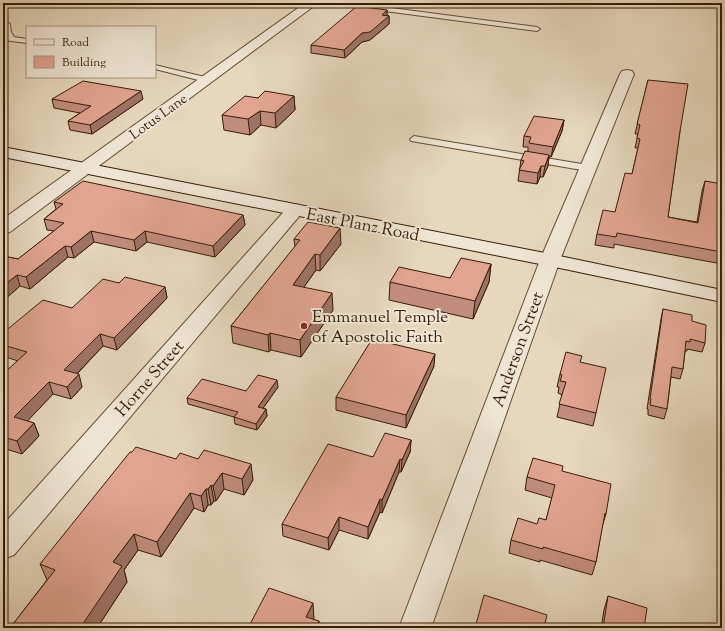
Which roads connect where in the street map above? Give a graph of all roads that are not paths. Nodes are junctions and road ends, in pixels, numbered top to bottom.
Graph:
1 (312, 3) edge
2 (339, 3) edge
3 (3, 22) edge
4 (537, 29) dead end
5 (3, 38) edge
6 (12, 39) junction
7 (26, 41) edge
8 (156, 67) edge
9 (627, 74) dead end
10 (206, 80) junction
11 (414, 140) dead end
12 (3, 152) edge
13 (85, 168) junction
14 (588, 168) junction
15 (295, 210) junction
16 (3, 228) edge
17 (550, 260) junction
18 (722, 296) edge
19 (3, 546) edge
20 (415, 628) edge

1 - 10 street, Lotus Lane
2 - 4 lane
3 - 6 lane
5 - 6 lane
6 - 7 lane
8 - 10 lane
9 - 14 street, Anderson Street
10 - 13 street, Lotus Lane
11 - 14 lane
12 - 13 street, East Planz Road
13 - 15 street, East Planz Road
13 - 16 street, Lotus Lane
14 - 17 street, Anderson Street
15 - 17 street, East Planz Road
15 - 19 street, Horne Street
17 - 18 street, East Planz Road
17 - 20 street, Anderson Street

